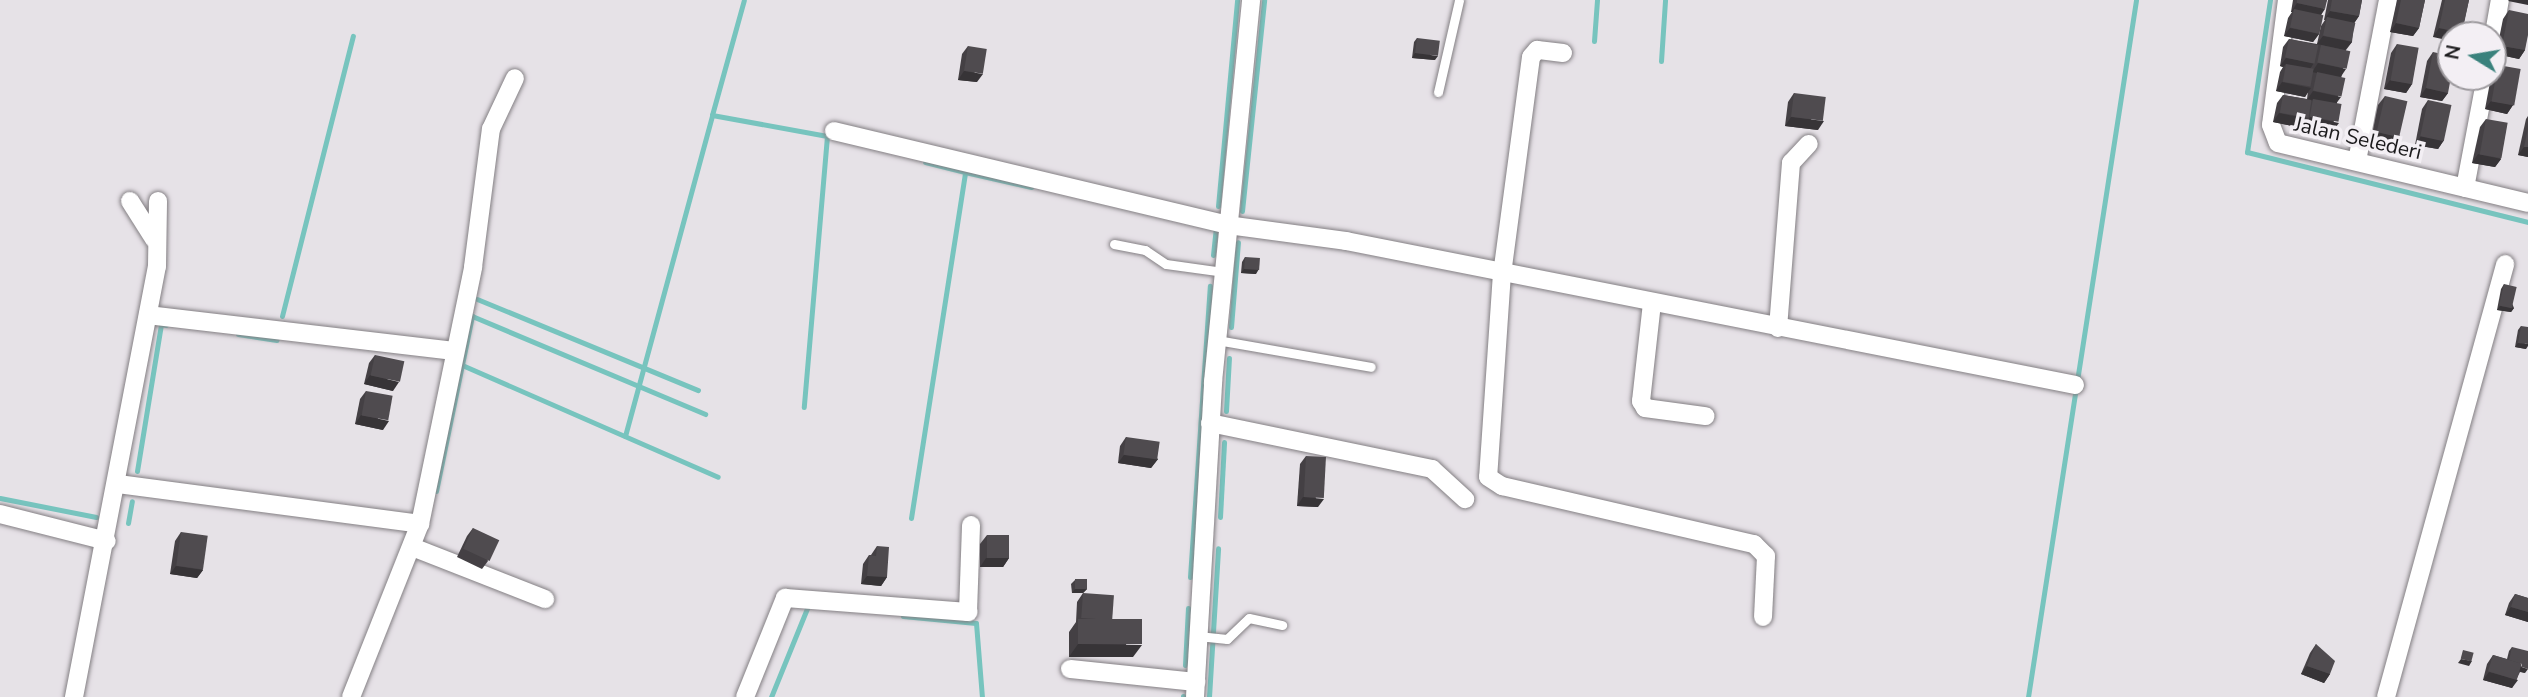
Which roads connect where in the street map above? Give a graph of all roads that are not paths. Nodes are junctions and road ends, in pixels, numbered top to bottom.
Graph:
1 (1251, 0) edge
2 (1459, 0) edge
3 (2287, 0) edge
4 (2388, 0) edge
5 (2500, 0) edge
6 (2496, 21) edge
7 (1563, 53) dead end
8 (516, 78) dead end
9 (2483, 91) edge
10 (1438, 92) dead end
11 (834, 131) dead end
12 (1809, 144) dead end
13 (2357, 160) junction
14 (2465, 188) junction
15 (130, 201) dead end
16 (158, 201) dead end
17 (2528, 203) edge
18 (1228, 225) junction
19 (157, 241) junction
20 (1114, 244) dead end
21 (2505, 264) dead end
22 (1224, 272) junction
23 (1503, 274) junction
24 (1652, 303) junction
25 (148, 315) junction
26 (1778, 328) junction
27 (1217, 340) junction
28 (454, 351) junction
29 (1371, 367) dead end
30 (2076, 385) dead end
31 (1705, 416) dead end
32 (1210, 423) junction
33 (118, 484) junction
34 (1465, 499) dead end
35 (0, 514) edge
36 (420, 524) junction
37 (971, 525) dead end
38 (107, 541) junction
39 (412, 547) junction
40 (545, 599) dead end
41 (1763, 617) dead end
42 (1282, 625) dead end
43 (1198, 636) junction
44 (1070, 669) dead end
45 (1196, 689) edge
46 (74, 697) edge
47 (351, 697) edge
48 (745, 697) edge
49 (2386, 697) edge

1 - 18 street
2 - 10 lane
3 - 13 street, Jalan Selederi
4 - 13 street
5 - 6 street
7 - 23 street
8 - 28 street
9 - 14 street
11 - 18 street
12 - 26 street
13 - 14 street, Jalan Selederi
14 - 17 street, Jalan Selederi
15 - 19 street
16 - 19 street
18 - 22 street
18 - 23 street
19 - 25 street
20 - 22 lane
21 - 49 street
22 - 27 street
23 - 24 street
23 - 41 street
24 - 26 street
24 - 31 street
25 - 28 street
25 - 33 street
26 - 30 street
27 - 29 lane
27 - 32 street
28 - 36 street
32 - 34 street
32 - 43 street
33 - 36 street
33 - 38 street
35 - 38 street
36 - 39 street
37 - 48 street
38 - 46 street
39 - 40 street
39 - 47 street
42 - 43 lane
43 - 45 street
44 - 45 street

